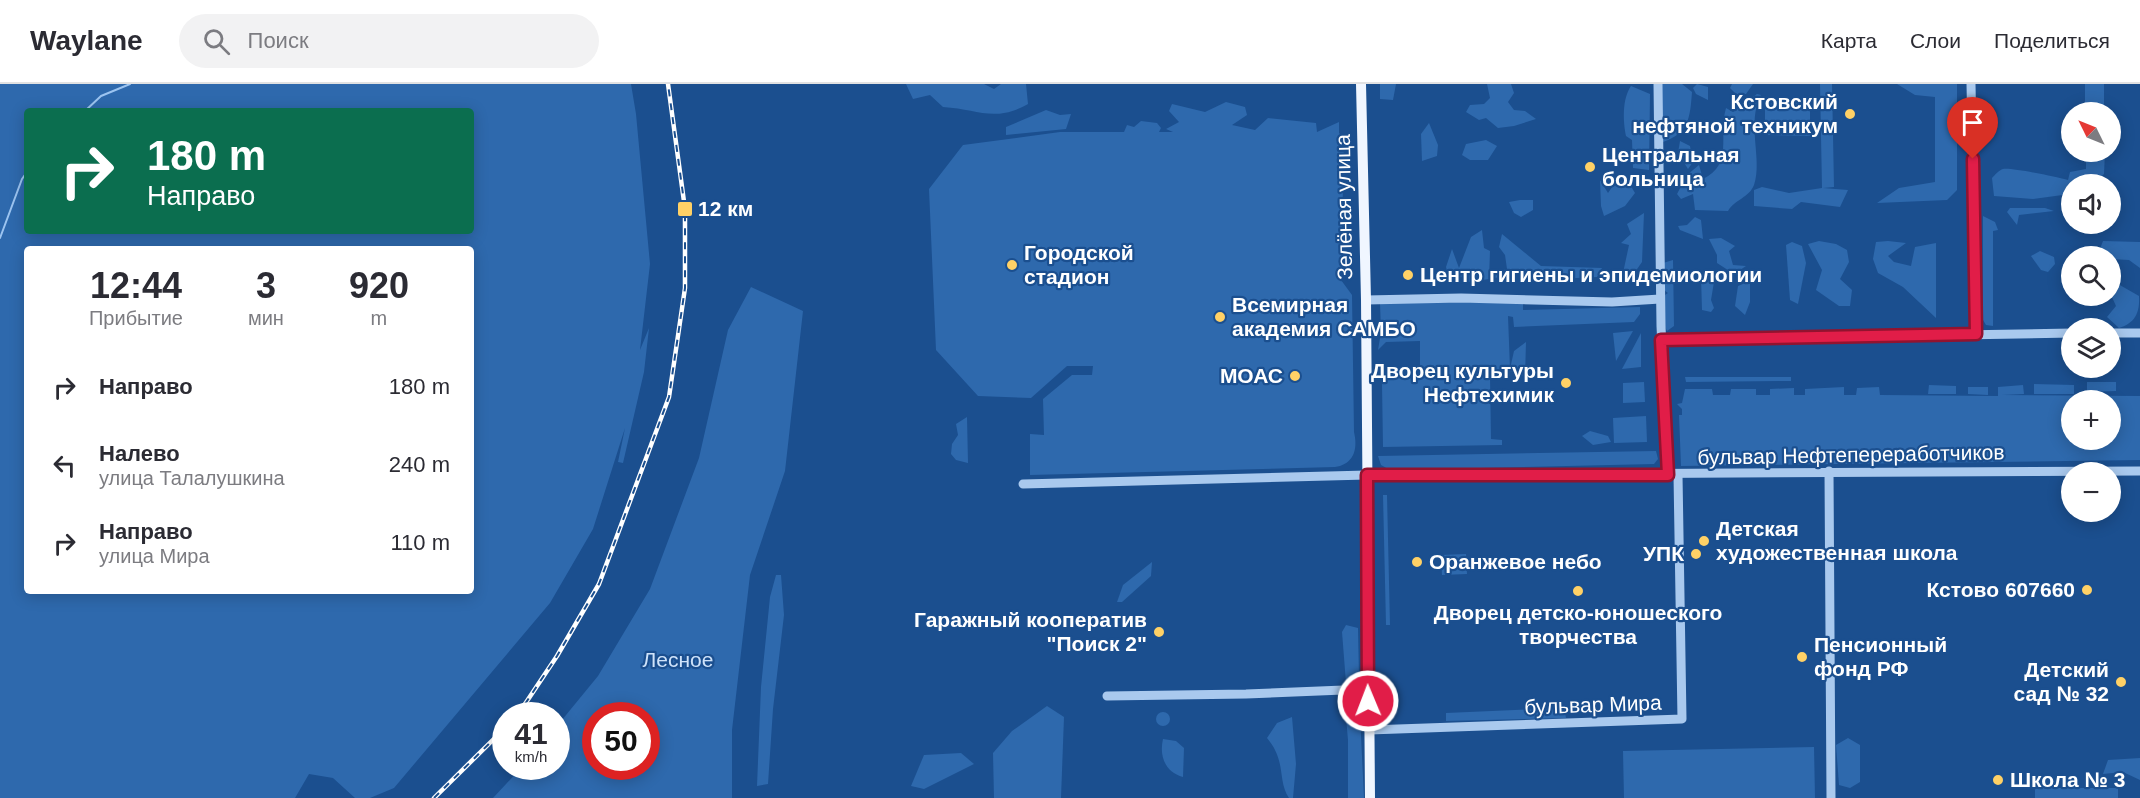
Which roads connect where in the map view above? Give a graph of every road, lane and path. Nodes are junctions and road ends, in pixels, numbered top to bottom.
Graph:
1 (1361, 84) edge
2 (1658, 84) edge
3 (1971, 84) edge
4 (1660, 299) junction
5 (1366, 300) junction
6 (2061, 333) edge
7 (2121, 333) edge
8 (2140, 333) edge
9 (1976, 334) junction
10 (1661, 340) junction
11 (1829, 471) junction
12 (2140, 471) edge
13 (1367, 475) junction
14 (1673, 475) junction
15 (1023, 484) dead end
16 (1368, 688) junction
17 (1107, 696) dead end
18 (1369, 730) junction
19 (1370, 798) edge
20 (1831, 798) edge

1 - 5 main road, Зелёная улица
2 - 4 street
3 - 9 street
4 - 5 street
4 - 10 street
5 - 13 main road, Зелёная улица
6 - 9 street
7 - 8 street
9 - 10 street
10 - 14 street
11 - 12 street, бульвар Нефтепереработчиков
11 - 14 street, бульвар Нефтепереработчиков
11 - 20 street
13 - 14 street, бульвар Нефтепереработчиков
13 - 15 street, бульвар Нефтепереработчиков
13 - 16 main road, Зелёная улица
14 - 18 street, бульвар Мира
16 - 17 street
16 - 18 main road, Зелёная улица
18 - 19 main road, Зелёная улица

